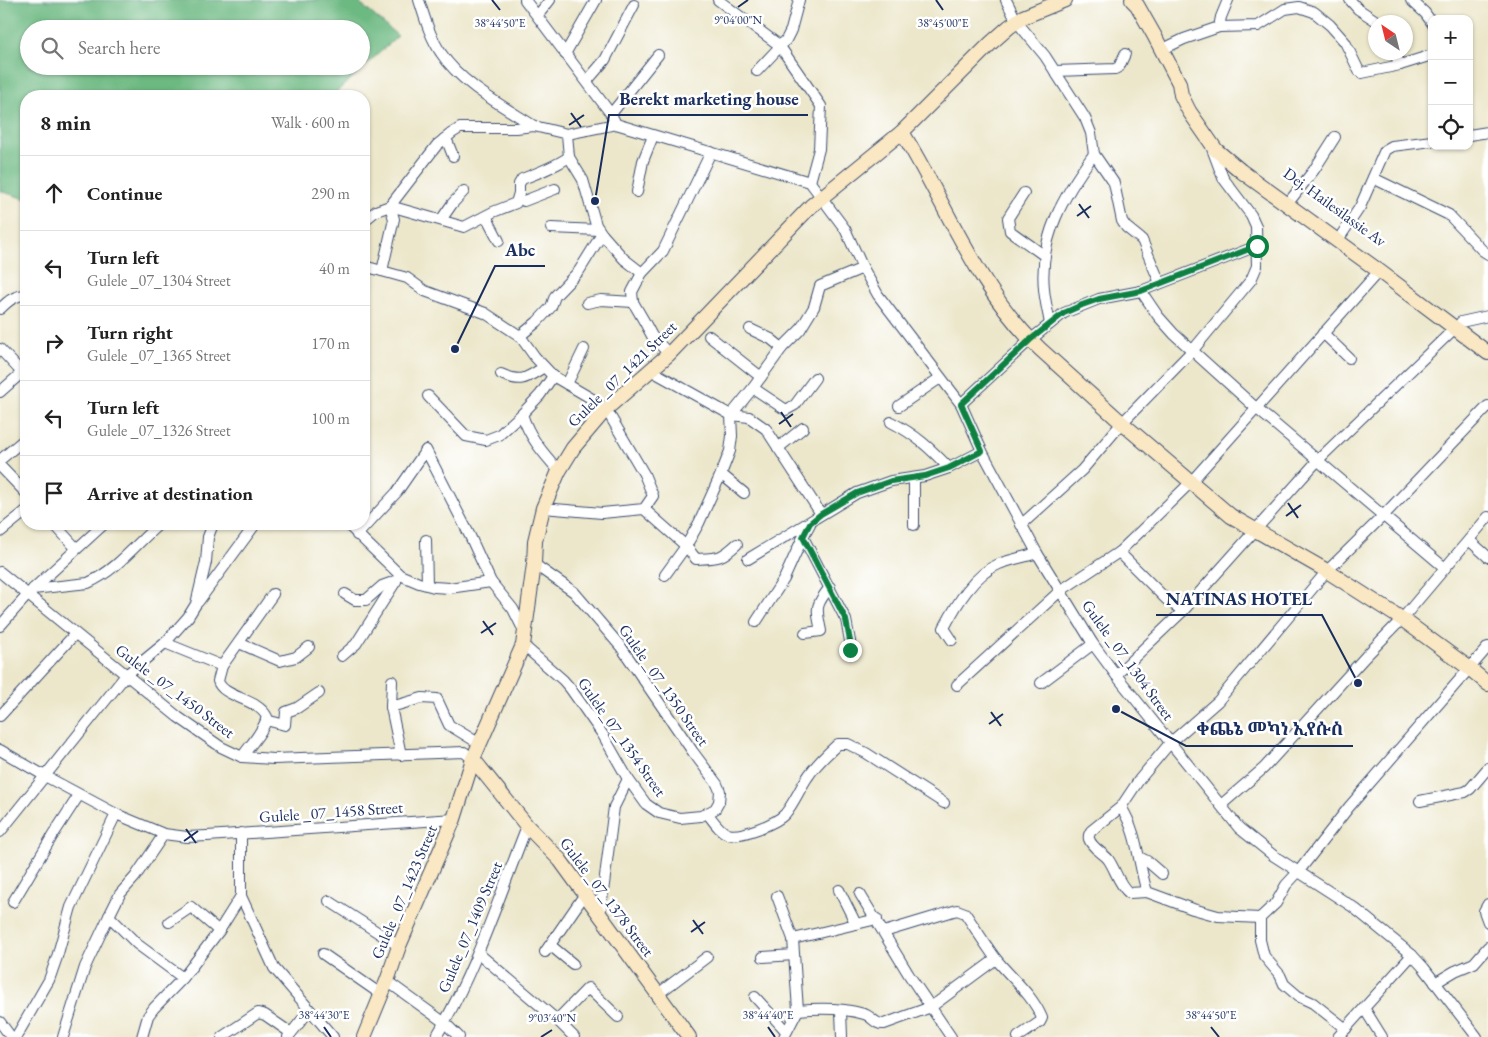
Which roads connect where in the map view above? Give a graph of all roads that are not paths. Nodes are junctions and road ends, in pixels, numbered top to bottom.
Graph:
1 (419, 0) edge
2 (525, 0) edge
3 (550, 0) edge
4 (596, 0) edge
5 (718, 0) edge
6 (799, 0) edge
7 (1006, 0) edge
8 (1065, 0) edge
9 (1132, 0) edge
10 (1228, 0) edge
11 (1350, 0) edge
12 (1411, 0) edge
13 (634, 5) dead end
14 (538, 15) junction
15 (1368, 16) edge
16 (1428, 17) edge
17 (1017, 22) junction
18 (1219, 27) junction
19 (779, 45) junction
20 (1162, 50) junction
21 (565, 54) junction
22 (1125, 54) dead end
23 (1428, 55) edge
24 (658, 56) dead end
25 (1398, 60) edge
26 (1400, 65) junction
27 (1054, 70) junction
28 (757, 71) dead end
29 (587, 81) junction
30 (1179, 83) junction
31 (611, 114) junction
32 (616, 124) junction
33 (534, 126) junction
34 (902, 132) junction
35 (1488, 132) edge
36 (567, 134) junction
37 (1473, 134) edge
38 (652, 136) junction
39 (1335, 137) dead end
40 (444, 139) junction
41 (1208, 140) junction
42 (1428, 142) edge
43 (711, 152) junction
44 (1094, 154) junction
45 (453, 156) dead end
46 (569, 157) junction
47 (1374, 178) junction
48 (810, 182) junction
49 (555, 189) dead end
50 (464, 191) dead end
51 (637, 192) dead end
52 (1024, 193) dead end
53 (822, 197) junction
54 (1292, 198) junction
55 (524, 200) junction
56 (390, 206) junction
57 (370, 216) edge
58 (486, 216) junction
59 (441, 220) junction
60 (551, 228) dead end
61 (601, 232) junction
62 (1342, 234) junction
63 (499, 241) dead end
64 (1257, 246) junction
65 (1488, 254) edge
66 (1045, 256) junction
67 (370, 268) edge
68 (863, 268) junction
69 (382, 271) junction
70 (1379, 271) junction
71 (642, 273) junction
72 (1160, 283) junction
73 (1141, 291) junction
74 (20, 295) edge
75 (2, 302) edge
76 (633, 302) junction
77 (587, 303) dead end
78 (1488, 316) edge
79 (1050, 324) junction
80 (1457, 325) junction
81 (750, 329) dead end
82 (1323, 333) junction
83 (520, 336) junction
84 (709, 336) dead end
85 (1030, 340) junction
86 (1488, 343) edge
87 (782, 348) junction
88 (0, 349) edge
89 (584, 349) dead end
90 (1193, 350) junction
91 (1488, 353) edge
92 (669, 354) junction
93 (1349, 358) dead end
94 (544, 367) junction
95 (20, 368) edge
96 (652, 371) junction
97 (501, 374) dead end
98 (553, 376) junction
99 (20, 377) edge
100 (761, 377) junction
101 (815, 378) dead end
102 (940, 378) junction
103 (567, 384) junction
104 (754, 388) junction
105 (0, 392) edge
106 (428, 396) dead end
107 (961, 404) junction
108 (899, 406) dead end
109 (1488, 406) edge
110 (1257, 409) junction
111 (606, 410) junction
112 (522, 414) junction
113 (732, 415) junction
114 (891, 422) dead end
115 (1122, 424) junction
116 (802, 428) dead end
117 (20, 443) edge
118 (778, 448) junction
119 (982, 451) junction
120 (1319, 459) junction
121 (0, 460) edge
122 (0, 466) edge
123 (949, 468) junction
124 (559, 471) junction
125 (721, 474) junction
126 (914, 478) junction
127 (1190, 483) junction
128 (20, 487) edge
129 (744, 493) dead end
130 (543, 508) junction
131 (644, 509) junction
132 (821, 514) junction
133 (20, 515) edge
134 (1384, 515) junction
135 (1488, 517) edge
136 (370, 521) edge
137 (810, 523) junction
138 (1021, 524) junction
139 (914, 526) dead end
140 (60, 530) edge
141 (97, 530) edge
142 (153, 530) edge
143 (211, 530) edge
144 (251, 530) edge
145 (352, 530) edge
146 (362, 530) edge
147 (1256, 531) junction
148 (0, 532) edge
149 (357, 535) junction
150 (803, 537) junction
151 (426, 540) dead end
152 (1469, 540) junction
153 (737, 544) dead end
154 (686, 546) junction
155 (76, 548) junction
156 (1118, 552) junction
157 (1037, 553) junction
158 (1488, 557) edge
159 (748, 559) dead end
160 (534, 564) junction
161 (1445, 568) junction
162 (1327, 571) junction
163 (0, 572) edge
164 (665, 575) dead end
165 (398, 578) junction
166 (491, 582) junction
167 (427, 585) junction
168 (830, 587) junction
169 (1060, 591) junction
170 (31, 592) junction
171 (273, 594) dead end
172 (345, 594) dead end
173 (196, 604) junction
174 (1183, 611) junction
175 (1402, 618) junction
176 (756, 622) dead end
177 (0, 626) edge
178 (805, 633) dead end
179 (76, 634) junction
180 (524, 639) junction
181 (952, 640) dead end
182 (165, 643) junction
183 (239, 643) junction
184 (1093, 644) junction
185 (309, 647) dead end
186 (1488, 647) edge
187 (850, 650) dead end
188 (342, 656) dead end
189 (222, 666) junction
190 (1469, 668) junction
191 (126, 675) junction
192 (1116, 675) junction
193 (392, 681) dead end
194 (1041, 682) dead end
195 (956, 684) dead end
196 (1488, 684) edge
197 (319, 693) dead end
198 (391, 707) junction
199 (0, 716) edge
200 (266, 720) junction
201 (1170, 743) junction
202 (480, 744) junction
203 (0, 750) edge
204 (401, 755) junction
205 (242, 757) junction
206 (473, 759) junction
207 (1488, 768) edge
208 (45, 776) junction
209 (628, 779) junction
210 (79, 794) junction
211 (1420, 801) dead end
212 (944, 803) dead end
213 (1220, 805) junction
214 (1121, 807) junction
215 (707, 813) junction
216 (116, 814) junction
217 (454, 820) junction
218 (527, 826) junction
219 (0, 832) edge
220 (241, 833) junction
221 (164, 834) junction
222 (1139, 857) junction
223 (1298, 872) junction
224 (1162, 874) dead end
225 (839, 890) dead end
226 (1147, 892) junction
227 (585, 894) junction
228 (860, 894) dead end
229 (241, 896) junction
230 (778, 896) dead end
231 (329, 901) dead end
232 (13, 902) dead end
233 (1488, 904) edge
234 (600, 915) junction
235 (109, 916) junction
236 (1260, 918) junction
237 (877, 919) junction
238 (169, 922) dead end
239 (1488, 922) edge
240 (856, 924) junction
241 (218, 931) junction
242 (884, 932) junction
243 (793, 938) junction
244 (399, 946) junction
245 (1488, 947) edge
246 (478, 953) junction
247 (323, 954) dead end
248 (794, 955) junction
249 (1412, 955) junction
250 (763, 956) dead end
251 (707, 957) dead end
252 (996, 959) junction
253 (573, 964) dead end
254 (183, 978) junction
255 (387, 981) junction
256 (1435, 983) junction
257 (658, 994) junction
258 (382, 995) junction
259 (755, 996) dead end
260 (931, 1007) junction
261 (1364, 1008) junction
262 (798, 1010) junction
263 (310, 1011) junction
264 (841, 1011) junction
265 (618, 1017) dead end
266 (557, 1020) junction
267 (0, 1022) edge
268 (445, 1023) junction
269 (1342, 1033) edge
270 (785, 1034) edge
271 (290, 1035) edge
272 (17, 1036) edge
273 (63, 1037) edge
274 (142, 1037) edge
275 (222, 1037) edge
276 (333, 1037) edge
277 (364, 1037) edge
278 (436, 1037) edge
279 (459, 1037) edge
280 (574, 1037) edge
281 (689, 1037) edge
282 (842, 1037) edge
283 (951, 1037) edge
284 (1018, 1037) edge
285 (1382, 1037) edge
286 (1477, 1037) edge

1 - 33 street
2 - 14 street
3 - 14 street
4 - 21 street
5 - 19 street
6 - 19 street
7 - 17 street
8 - 17 main road, Gulele _07_1421 Street
9 - 20 main road
10 - 18 street
11 - 15 street
12 - 16 street
13 - 29 street
14 - 21 street
17 - 27 street
17 - 34 main road, Gulele _07_1421 Street
18 - 20 street
18 - 26 street
19 - 28 street
19 - 48 street
20 - 30 main road
21 - 29 street
22 - 27 street
23 - 26 street
24 - 31 street
25 - 26 street
27 - 44 street
29 - 31 street
30 - 41 main road
30 - 54 main road, Dej. Hailesilassie Av
31 - 32 street
32 - 36 street
32 - 38 street
33 - 36 street
33 - 40 street
34 - 53 main road, Gulele _07_1421 Street
34 - 85 main road
35 - 37 street
36 - 46 street
38 - 43 street
38 - 51 street
39 - 54 street
40 - 45 street
40 - 56 street
41 - 64 street
41 - 70 main road
42 - 47 street
43 - 48 street
43 - 71 street
44 - 66 street
44 - 72 street
46 - 55 street
46 - 61 street
47 - 62 street
47 - 65 street
48 - 53 street, Gulele _07_1304 Street
49 - 55 street
50 - 59 street
52 - 66 street
53 - 68 street, Gulele _07_1304 Street
53 - 92 main road, Gulele _07_1421 Street
54 - 62 main road, Dej. Hailesilassie Av
55 - 58 street
56 - 57 street
56 - 59 street
56 - 69 street
58 - 59 street
58 - 63 street
60 - 61 street
61 - 71 street
61 - 83 street
62 - 80 main road, Dej. Hailesilassie Av
64 - 72 street
64 - 90 street
66 - 79 street
67 - 69 street
68 - 87 street
68 - 102 street, Gulele _07_1304 Street
69 - 83 street
70 - 80 main road
70 - 82 street
71 - 76 street
72 - 73 street
73 - 79 street
73 - 90 street
74 - 75 street
76 - 77 street
76 - 92 street
78 - 80 street
79 - 85 street
80 - 86 main road, Dej. Hailesilassie Av
80 - 91 main road
80 - 120 street
81 - 87 street
82 - 93 street
82 - 110 street
83 - 94 street
84 - 100 street
85 - 107 street
85 - 115 main road
87 - 100 street
88 - 95 street
89 - 103 street
90 - 110 street
90 - 115 street
92 - 96 main road, Gulele _07_1421 Street
94 - 97 street
94 - 98 street
96 - 111 main road, Gulele _07_1421 Street
96 - 113 street
98 - 103 street
98 - 112 street
99 - 105 street
100 - 104 street
101 - 104 street
102 - 107 street, Gulele _07_1304 Street
102 - 108 street
103 - 111 street
104 - 113 street
106 - 112 street
107 - 119 street, Gulele _07_1304 Street
109 - 134 street
110 - 120 street
110 - 127 street
111 - 124 main road, Gulele _07_1421 Street
111 - 131 street
112 - 124 street
113 - 118 street
113 - 125 street
114 - 123 street
115 - 127 main road
115 - 138 street
116 - 118 street
117 - 121 street
118 - 132 street
119 - 123 street
119 - 138 street, Gulele _07_1304 Street
120 - 134 street
120 - 147 street
122 - 128 street
123 - 126 street
124 - 130 main road, Gulele _07_1421 Street
125 - 129 street
125 - 154 street
126 - 132 street
126 - 139 street
127 - 147 main road
127 - 156 street
130 - 131 street
130 - 160 main road, Gulele _07_1421 Street
131 - 154 street
132 - 137 street
133 - 148 street
134 - 161 street
134 - 162 street
135 - 152 street
136 - 166 street
137 - 150 street
137 - 159 street
138 - 157 street, Gulele _07_1304 Street
140 - 155 street
141 - 155 street
142 - 170 street
143 - 173 street
144 - 173 street
145 - 149 street
146 - 149 street
147 - 162 main road
147 - 174 street
149 - 165 street
150 - 168 street
150 - 176 street
151 - 167 street
152 - 158 street
152 - 161 street
153 - 154 street
154 - 164 street
155 - 170 street
156 - 169 street
156 - 174 street
157 - 169 street, Gulele _07_1304 Street
157 - 181 street
160 - 180 main road, Gulele _07_1421 Street
160 - 215 street, Gulele _07_1350 Street
161 - 175 street
162 - 175 main road
162 - 201 street
163 - 170 street, Gulele _07_1450 Street
165 - 167 street
165 - 172 street
165 - 188 street
166 - 167 street
166 - 180 street
168 - 178 street
168 - 187 street
169 - 184 street, Gulele _07_1304 Street
169 - 195 street
170 - 177 street
170 - 179 street, Gulele _07_1450 Street
171 - 183 street
173 - 182 street
174 - 192 street
175 - 190 main road
175 - 213 street
179 - 191 street, Gulele _07_1450 Street
179 - 199 street
180 - 202 main road, Gulele _07_1421 Street
180 - 209 street, Gulele_07_1354 Street
182 - 189 street
182 - 191 street
183 - 185 street
183 - 189 street
184 - 192 street, Gulele _07_1304 Street
184 - 194 street
186 - 190 street
189 - 200 street
190 - 196 main road
190 - 223 street
191 - 205 street, Gulele _07_1450 Street
191 - 208 street
192 - 201 street, Gulele _07_1304 Street
193 - 198 street
197 - 200 street
198 - 202 street
198 - 204 street
200 - 205 street
201 - 213 street, Gulele _07_1304 Street
201 - 214 street
202 - 206 main road, Gulele _07_1421 Street
203 - 208 street, Gulele _07_1458 Street
204 - 205 street, Gulele _07_1450 Street
204 - 206 street, Gulele _07_1450 Street
206 - 217 main road, Gulele _07_1423 Street
206 - 218 main road, Gulele _07_1378 Street
207 - 211 street
208 - 210 street, Gulele _07_1458 Street
208 - 219 street
209 - 215 street, Gulele_07_1354 Street
209 - 234 street
210 - 216 street, Gulele _07_1458 Street
210 - 232 street
212 - 215 street
213 - 223 street, Gulele _07_1304 Street
214 - 222 street
214 - 226 street
216 - 221 street, Gulele _07_1458 Street
216 - 272 street
217 - 220 street, Gulele _07_1458 Street
217 - 244 main road, Gulele _07_1423 Street
218 - 227 main road, Gulele _07_1378 Street
218 - 246 street, Gulele_07_1409 Street
220 - 221 street, Gulele _07_1458 Street
220 - 229 street
221 - 235 street
222 - 224 street
222 - 226 street
223 - 236 street
223 - 249 street, Gulele _07_1304 Street
225 - 240 street
226 - 236 street
227 - 234 main road, Gulele _07_1378 Street
227 - 253 street
228 - 237 street
229 - 241 street
229 - 263 street
230 - 243 street
231 - 244 street
233 - 239 street
234 - 257 main road, Gulele _07_1378 Street
235 - 254 street
235 - 273 street
236 - 269 street
237 - 240 street
237 - 242 street
238 - 241 street
240 - 243 street
241 - 254 street
242 - 252 street
242 - 260 street
243 - 248 street
244 - 255 main road, Gulele _07_1423 Street
245 - 256 street
246 - 266 street
246 - 268 street, Gulele_07_1409 Street
247 - 258 street
248 - 250 street
248 - 262 street
249 - 256 street, Gulele _07_1304 Street
249 - 261 street
251 - 257 street
252 - 260 street
252 - 284 street
254 - 274 street
255 - 258 main road, Gulele _07_1423 Street
255 - 268 street
256 - 286 street, Gulele _07_1304 Street
257 - 281 main road, Gulele _07_1378 Street
258 - 277 main road, Gulele _07_1423 Street
259 - 270 street
260 - 264 street
260 - 283 street
261 - 269 street
261 - 285 street
262 - 264 street
262 - 270 street
263 - 271 street
263 - 276 street
264 - 282 street
265 - 266 street
266 - 280 street
267 - 272 street
268 - 278 street, Gulele_07_1409 Street
268 - 279 street
271 - 275 street

